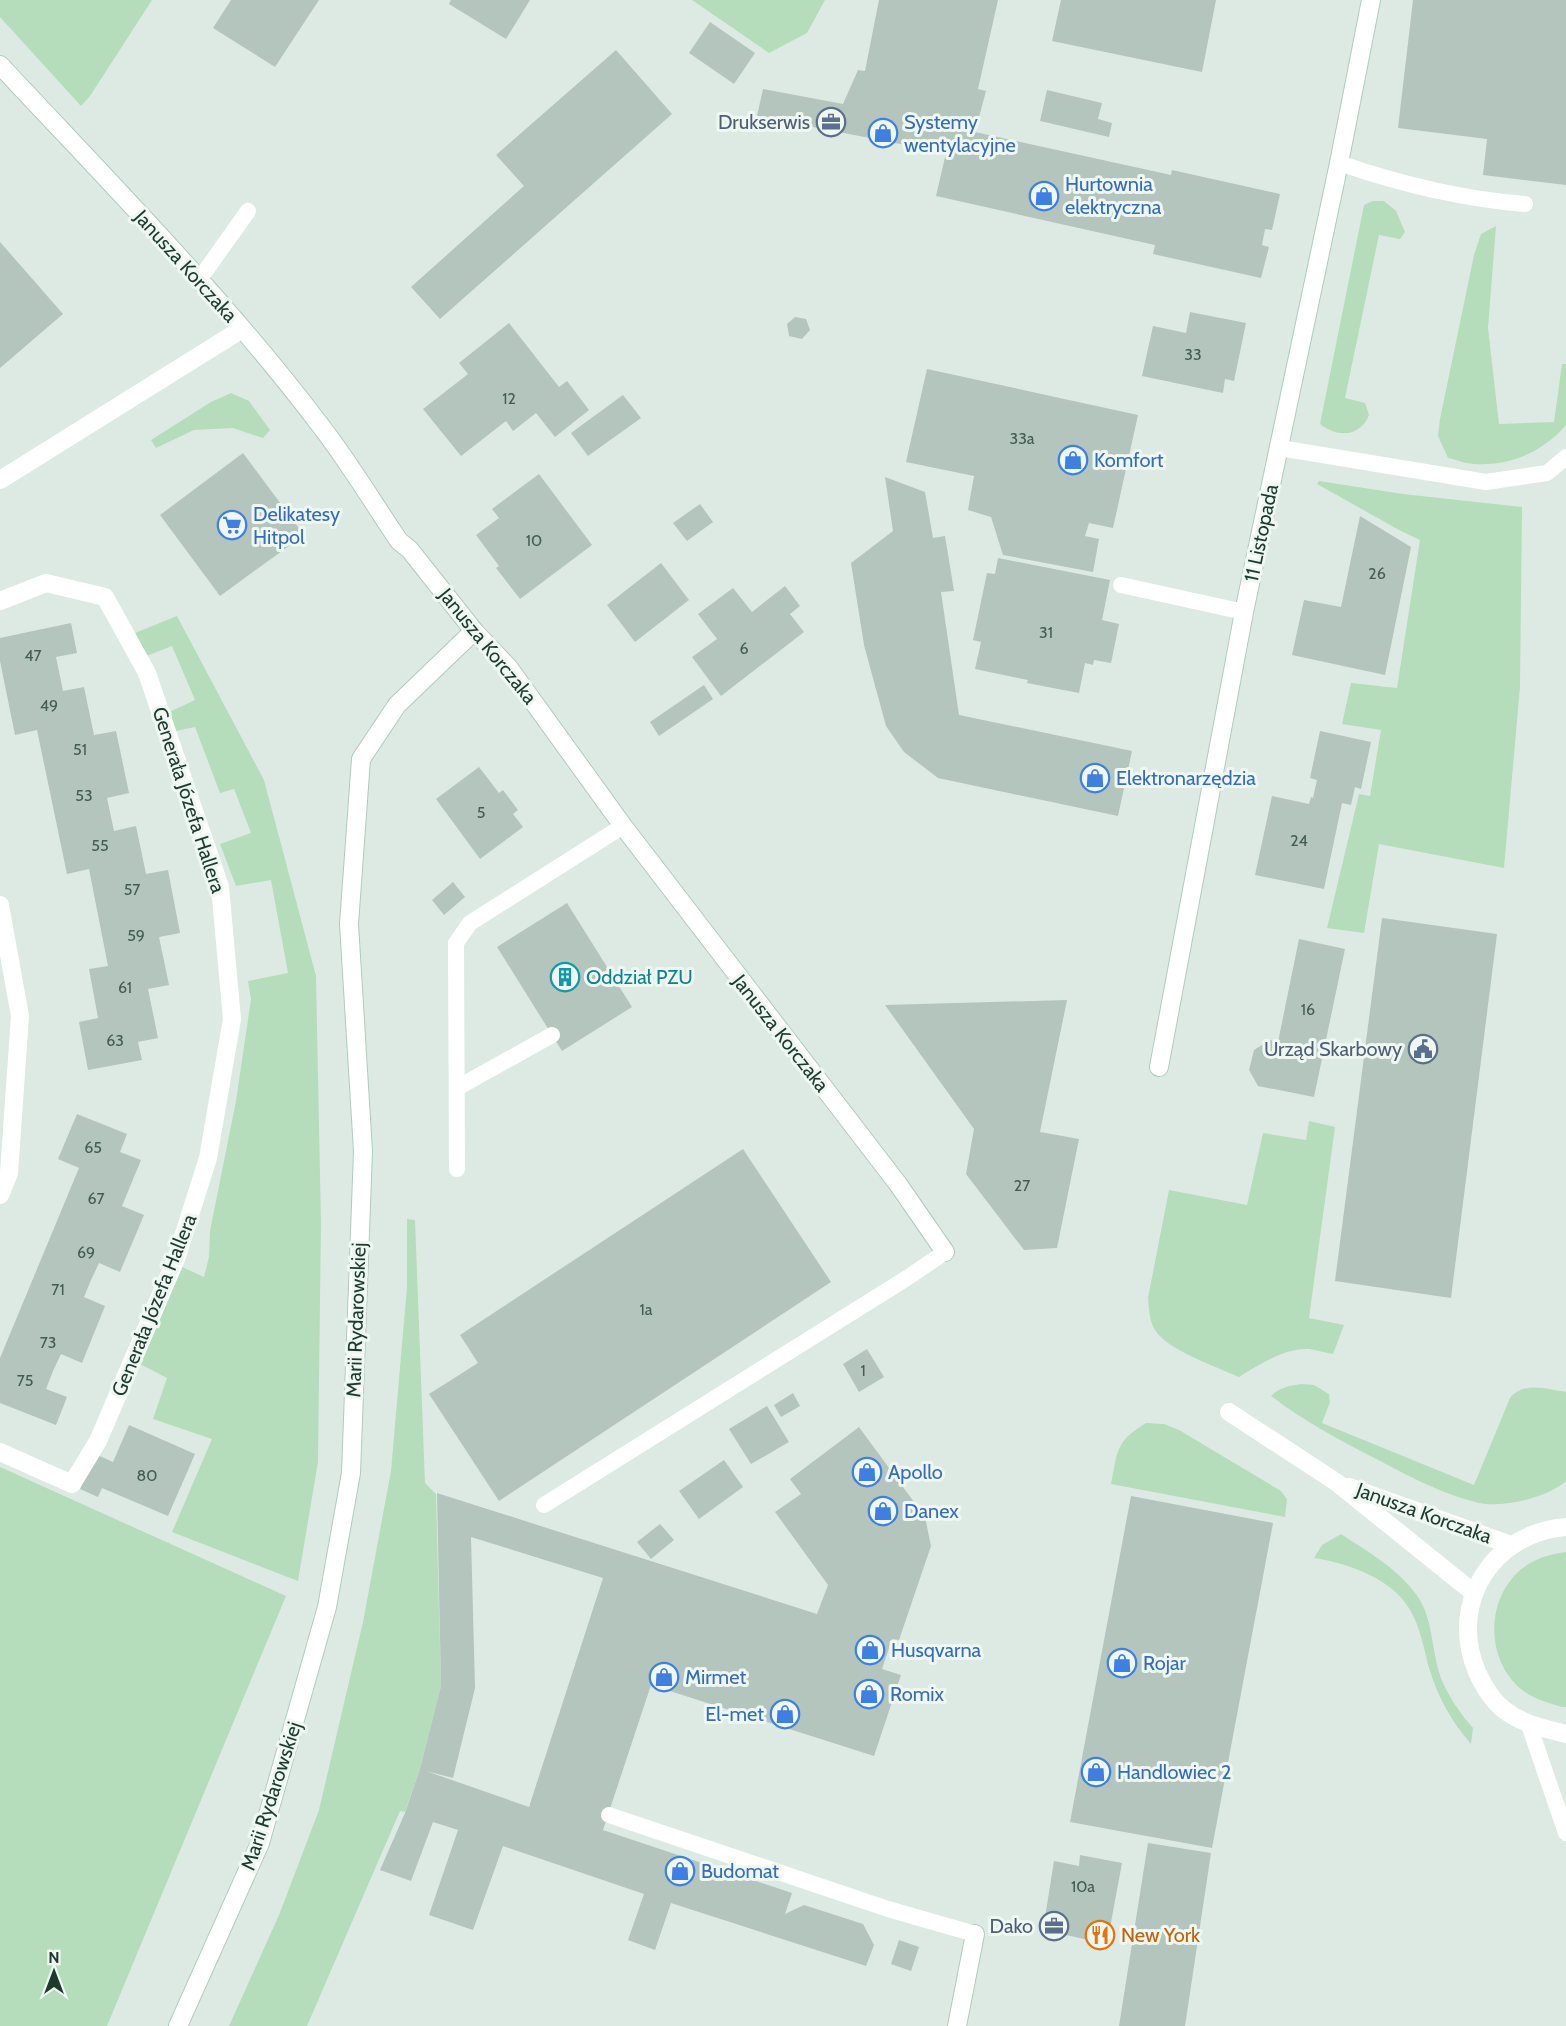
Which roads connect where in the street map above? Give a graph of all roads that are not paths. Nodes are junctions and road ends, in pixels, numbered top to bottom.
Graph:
1 (1371, 0) edge
2 (0, 65) edge
3 (1339, 163) junction
4 (1525, 204) dead end
5 (248, 211) dead end
6 (199, 280) junction
7 (242, 329) junction
8 (1280, 448) junction
9 (1566, 457) edge
10 (0, 480) edge
11 (1121, 585) dead end
12 (0, 601) edge
13 (1245, 612) junction
14 (474, 631) junction
15 (623, 826) junction
16 (0, 905) edge
17 (552, 1035) dead end
18 (1159, 1067) dead end
19 (457, 1088) junction
20 (458, 1169) dead end
21 (0, 1195) edge
22 (945, 1252) joint
23 (1229, 1412) dead end
24 (0, 1452) edge
25 (1336, 1482) junction
26 (544, 1505) dead end
27 (1566, 1527) edge
28 (1511, 1545) junction
29 (1474, 1593) junction
30 (1529, 1725) junction
31 (1566, 1734) edge
32 (609, 1815) dead end
33 (1566, 1833) edge
34 (975, 1934) joint
35 (178, 2026) edge
36 (957, 2026) edge

1 - 3 street, 11 Listopada
2 - 6 street, Janusza Korczaka
3 - 4 lane
3 - 8 street, 11 Listopada
5 - 6 lane
6 - 7 street, Janusza Korczaka
7 - 10 street
7 - 14 street, Janusza Korczaka
8 - 9 lane
8 - 13 street, 11 Listopada
11 - 13 lane
12 - 24 street, Generała Józefa Hallera
13 - 18 street, 11 Listopada
14 - 15 street, Janusza Korczaka
14 - 35 street, Marii Rydarowskiej
15 - 19 lane
15 - 22 street, Janusza Korczaka
16 - 21 street
17 - 19 lane
19 - 20 lane
22 - 26 lane
23 - 25 street, Janusza Korczaka
25 - 28 street, Janusza Korczaka
25 - 29 street, Janusza Korczaka
27 - 28 street
28 - 29 street
29 - 30 street
30 - 31 street
30 - 33 lane
32 - 34 lane
34 - 36 street

